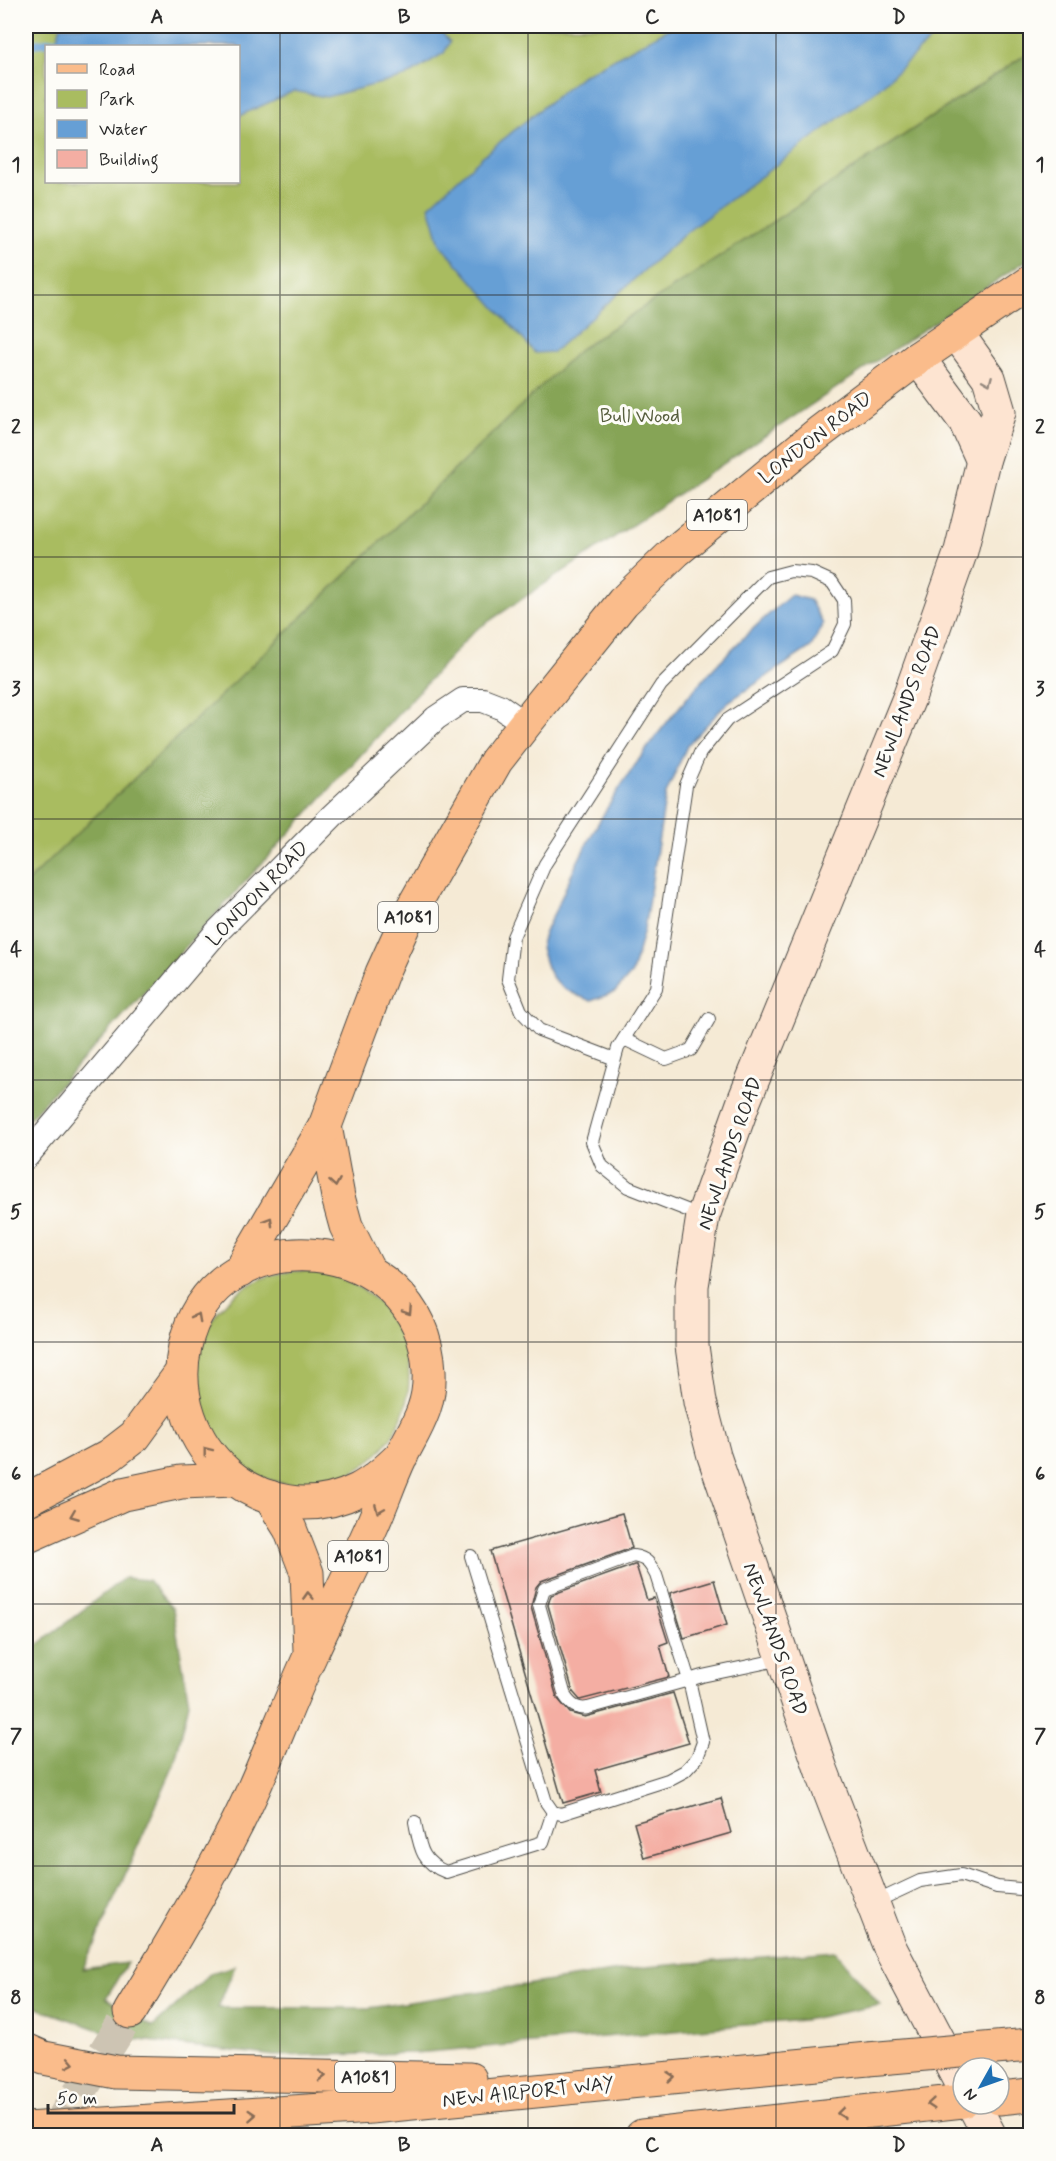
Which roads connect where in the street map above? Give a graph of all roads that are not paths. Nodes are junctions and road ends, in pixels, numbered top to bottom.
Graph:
1 (1030, 282) edge
2 (956, 332) junction
3 (918, 358) junction
4 (983, 461) junction
5 (525, 723) junction
6 (709, 1019) dead end
7 (624, 1039) junction
8 (615, 1059) junction
9 (325, 1126) junction
10 (26, 1156) edge
11 (703, 1216) junction
12 (368, 1270) junction
13 (240, 1271) junction
14 (180, 1373) junction
15 (402, 1455) junction
16 (235, 1480) junction
17 (270, 1497) junction
18 (26, 1500) edge
19 (26, 1537) edge
20 (471, 1556) dead end
21 (310, 1654) junction
22 (783, 1659) junction
23 (689, 1680) junction
24 (553, 1812) junction
25 (414, 1822) dead end
26 (1030, 1890) edge
27 (872, 1904) junction
28 (130, 2012) tunnel mouth
29 (1019, 2046) edge
30 (26, 2050) edge
31 (951, 2065) edge
32 (613, 2082) junction
33 (1030, 2095) edge
34 (1011, 2097) edge
35 (951, 2102) edge
36 (979, 2116) edge
37 (26, 2129) edge
38 (642, 2136) edge
39 (990, 2136) edge

1 - 2 main road, LONDON ROAD / A1081
2 - 3 main road, LONDON ROAD / A1081
2 -> 4 street, NEWLANDS ROAD
3 - 4 street
3 - 5 main road, LONDON ROAD / A1081
4 - 11 street, NEWLANDS ROAD
5 - 9 main road, LONDON ROAD / A1081
5 - 10 street, LONDON ROAD
6 - 7 lane
7 - 8 lane
7 - 8 lane
8 - 11 lane
9 -> 12 main road
13 -> 9 main road, LONDON ROAD / A1081
11 - 22 street, NEWLANDS ROAD
12 - 13 main road
12 -> 15 main road
14 -> 13 main road
16 -> 14 main road
14 - 18 main road
15 - 17 main road
15 -> 21 main road, A1081
16 - 17 main road
16 -> 19 main road
21 -> 17 main road, A1081
20 - 24 lane
21 - 28 main road, A1081
22 - 23 lane
22 - 27 street, NEWLANDS ROAD
23 - 23 lane
23 - 24 lane
24 - 25 lane
26 - 27 lane
27 - 31 street, NEWLANDS ROAD
32 -> 29 main road, NEW AIRPORT WAY / A1081, bridge
30 -> 32 main road, A1081
37 -> 32 main road, NEW AIRPORT WAY / A1081
33 - 34 main road
35 -> 38 main road
36 - 39 street

